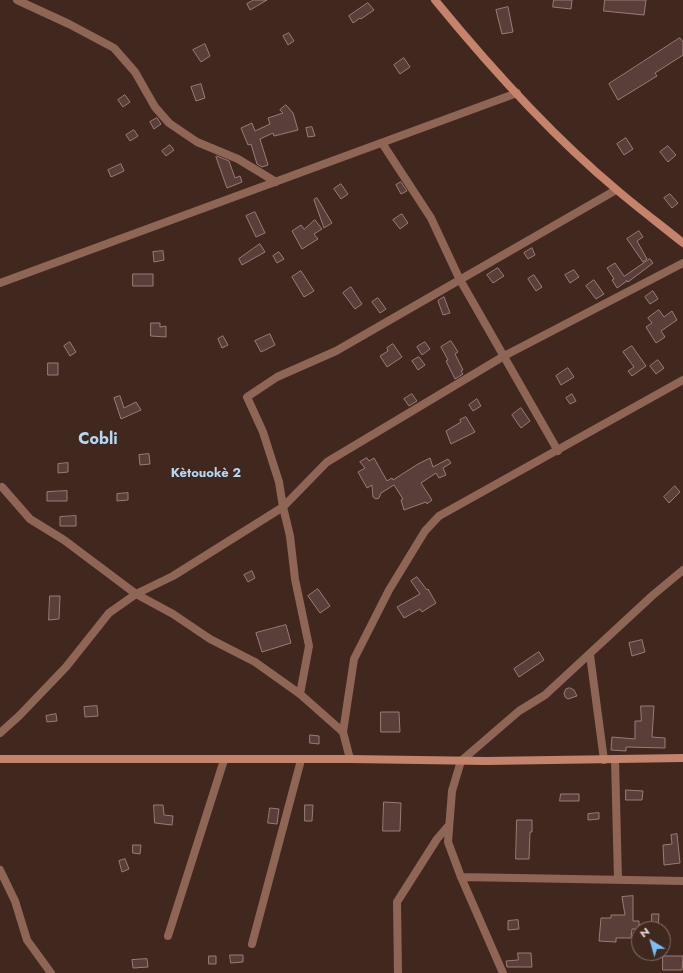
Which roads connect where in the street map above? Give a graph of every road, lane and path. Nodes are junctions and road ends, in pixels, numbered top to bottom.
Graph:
1 (17, 0) edge
2 (435, 0) edge
3 (517, 93) junction
4 (382, 143) junction
5 (276, 182) junction
6 (616, 190) junction
7 (683, 243) edge
8 (683, 263) edge
9 (459, 278) junction
10 (0, 283) edge
11 (504, 356) junction
12 (683, 380) edge
13 (558, 451) junction
14 (2, 487) dead end
15 (282, 507) junction
16 (683, 570) edge
17 (136, 594) junction
18 (590, 655) junction
19 (300, 694) junction
20 (343, 732) junction
21 (0, 733) edge
22 (683, 758) edge
23 (0, 759) edge
24 (350, 759) junction
25 (615, 759) junction
26 (224, 760) junction
27 (301, 760) junction
28 (461, 760) junction
29 (604, 760) junction
30 (450, 825) junction
31 (0, 870) edge
32 (461, 877) junction
33 (618, 880) junction
34 (683, 881) edge
35 (168, 936) dead end
36 (252, 944) dead end
37 (51, 973) edge
38 (398, 973) edge
39 (503, 973) edge

1 - 5 street
2 - 3 main road
3 - 4 street
3 - 6 main road
4 - 5 street
4 - 9 street
5 - 10 street
6 - 7 main road
6 - 9 street
8 - 11 street
9 - 11 street
9 - 15 street
11 - 13 street
11 - 15 street
12 - 13 street
13 - 20 street
14 - 17 street
15 - 17 street
15 - 19 street
16 - 18 street
17 - 19 street
17 - 21 street
18 - 28 street
18 - 29 street
19 - 20 street
20 - 24 street
22 - 25 main road
23 - 26 main road
24 - 27 main road
24 - 28 main road
25 - 29 main road
25 - 33 street
26 - 27 main road
26 - 35 street
27 - 36 street
28 - 29 main road
28 - 30 street
30 - 32 street
30 - 38 street
31 - 37 street
32 - 33 street
32 - 39 street
33 - 34 street

